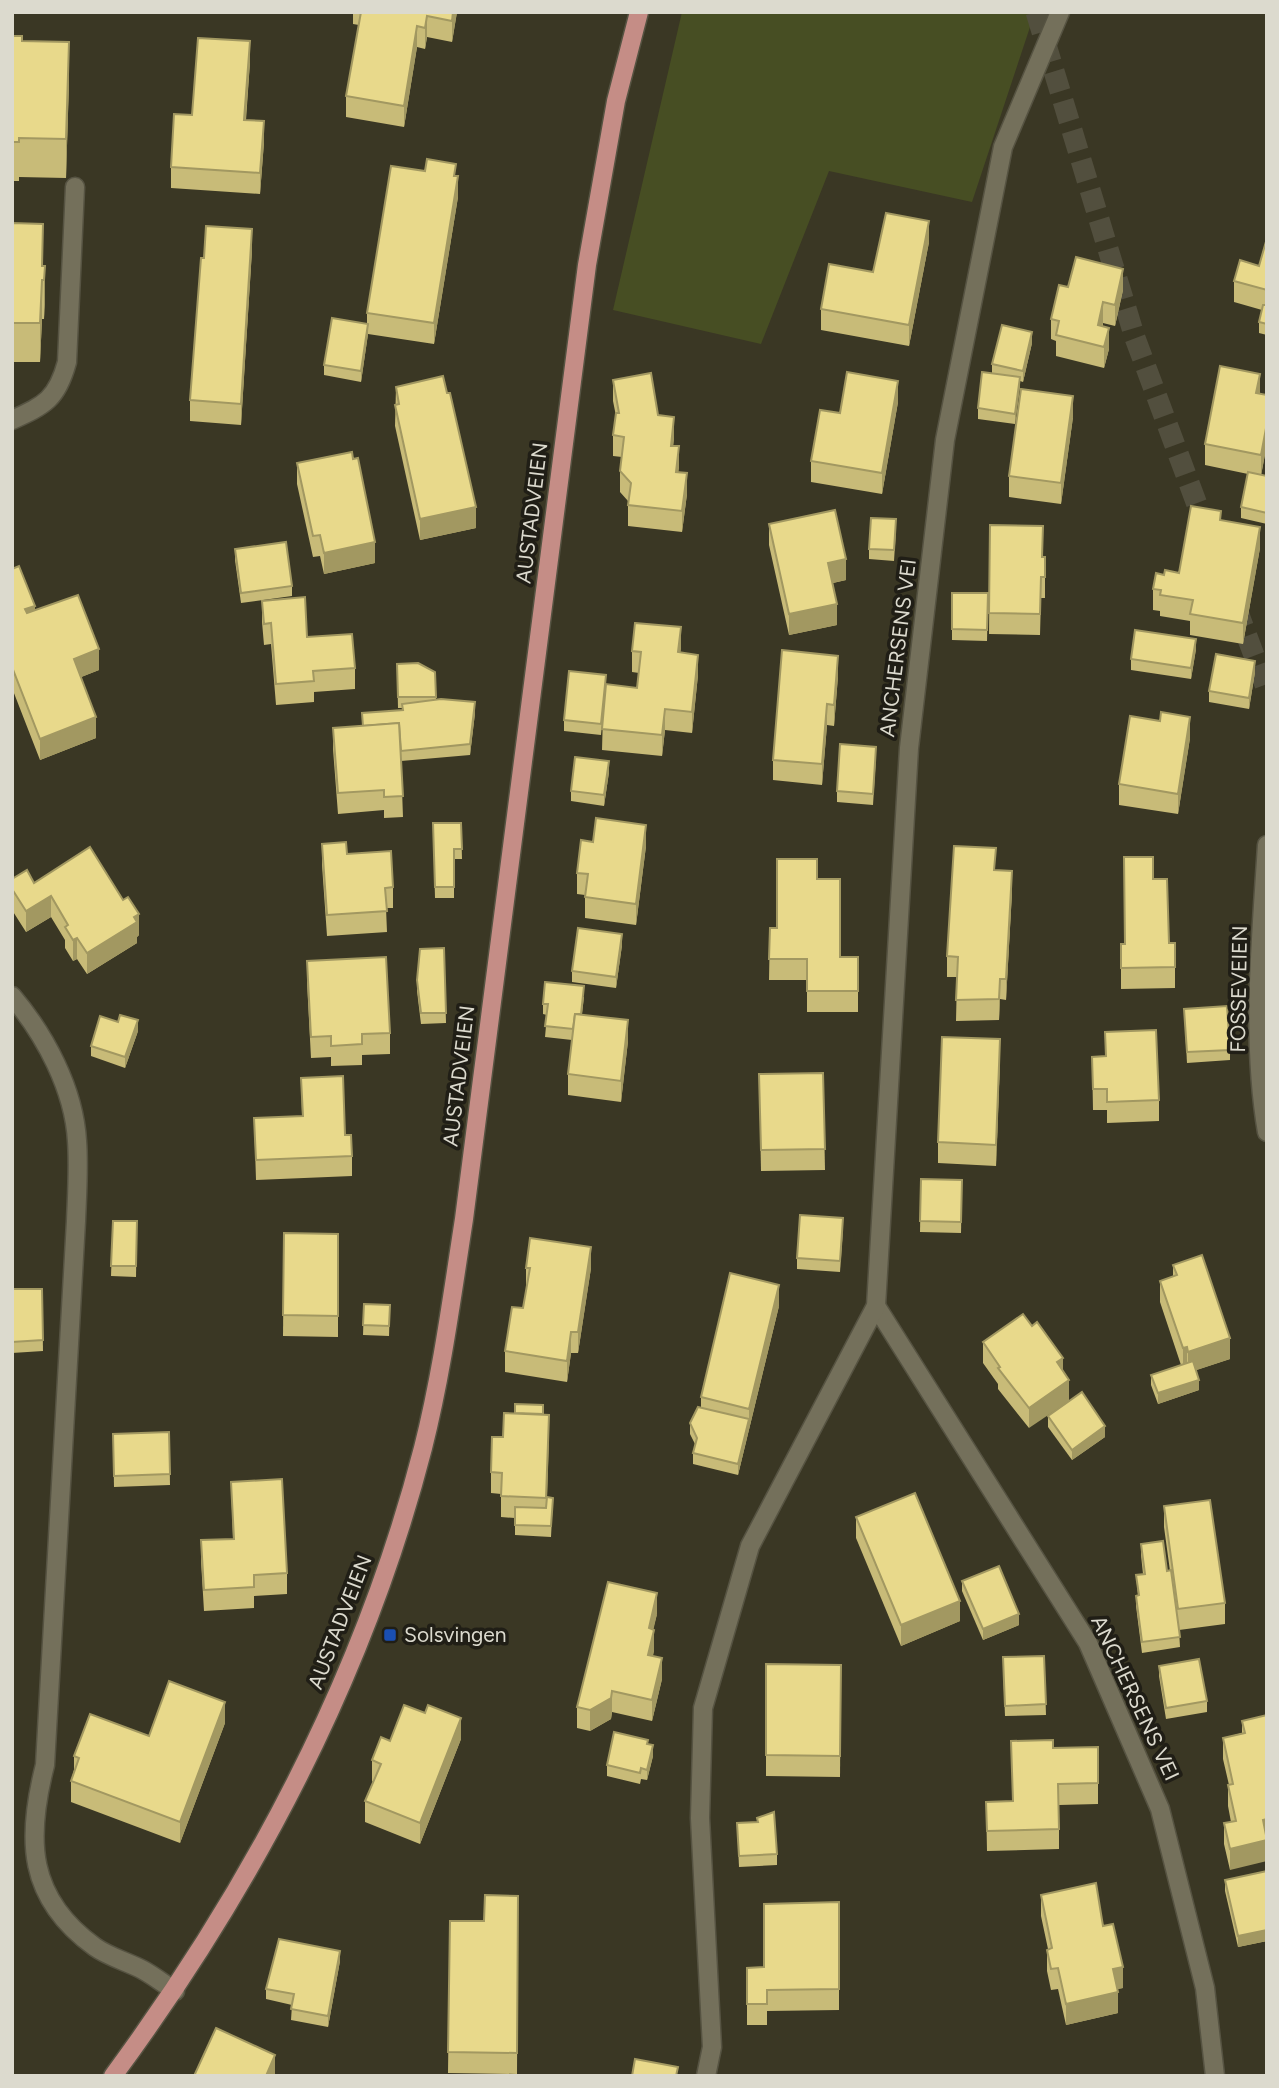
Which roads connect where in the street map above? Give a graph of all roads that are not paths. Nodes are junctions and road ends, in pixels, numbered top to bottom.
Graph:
1 (639, 12) edge
2 (1060, 12) edge
3 (75, 187) dead end
4 (12, 420) edge
5 (1267, 845) edge
6 (12, 996) edge
7 (1267, 1132) edge
8 (876, 1306) junction
9 (174, 1991) junction
10 (113, 2076) edge
11 (706, 2076) edge
12 (1215, 2076) edge

1 - 9 main road, AUSTADVEIEN
2 - 8 street, ANCHERSENS VEI
3 - 4 street
5 - 7 street, FOSSEVEIEN
6 - 9 street
8 - 11 street, ANCHERSENS VEI
8 - 12 street, ANCHERSENS VEI
9 - 10 main road, AUSTADVEIEN

